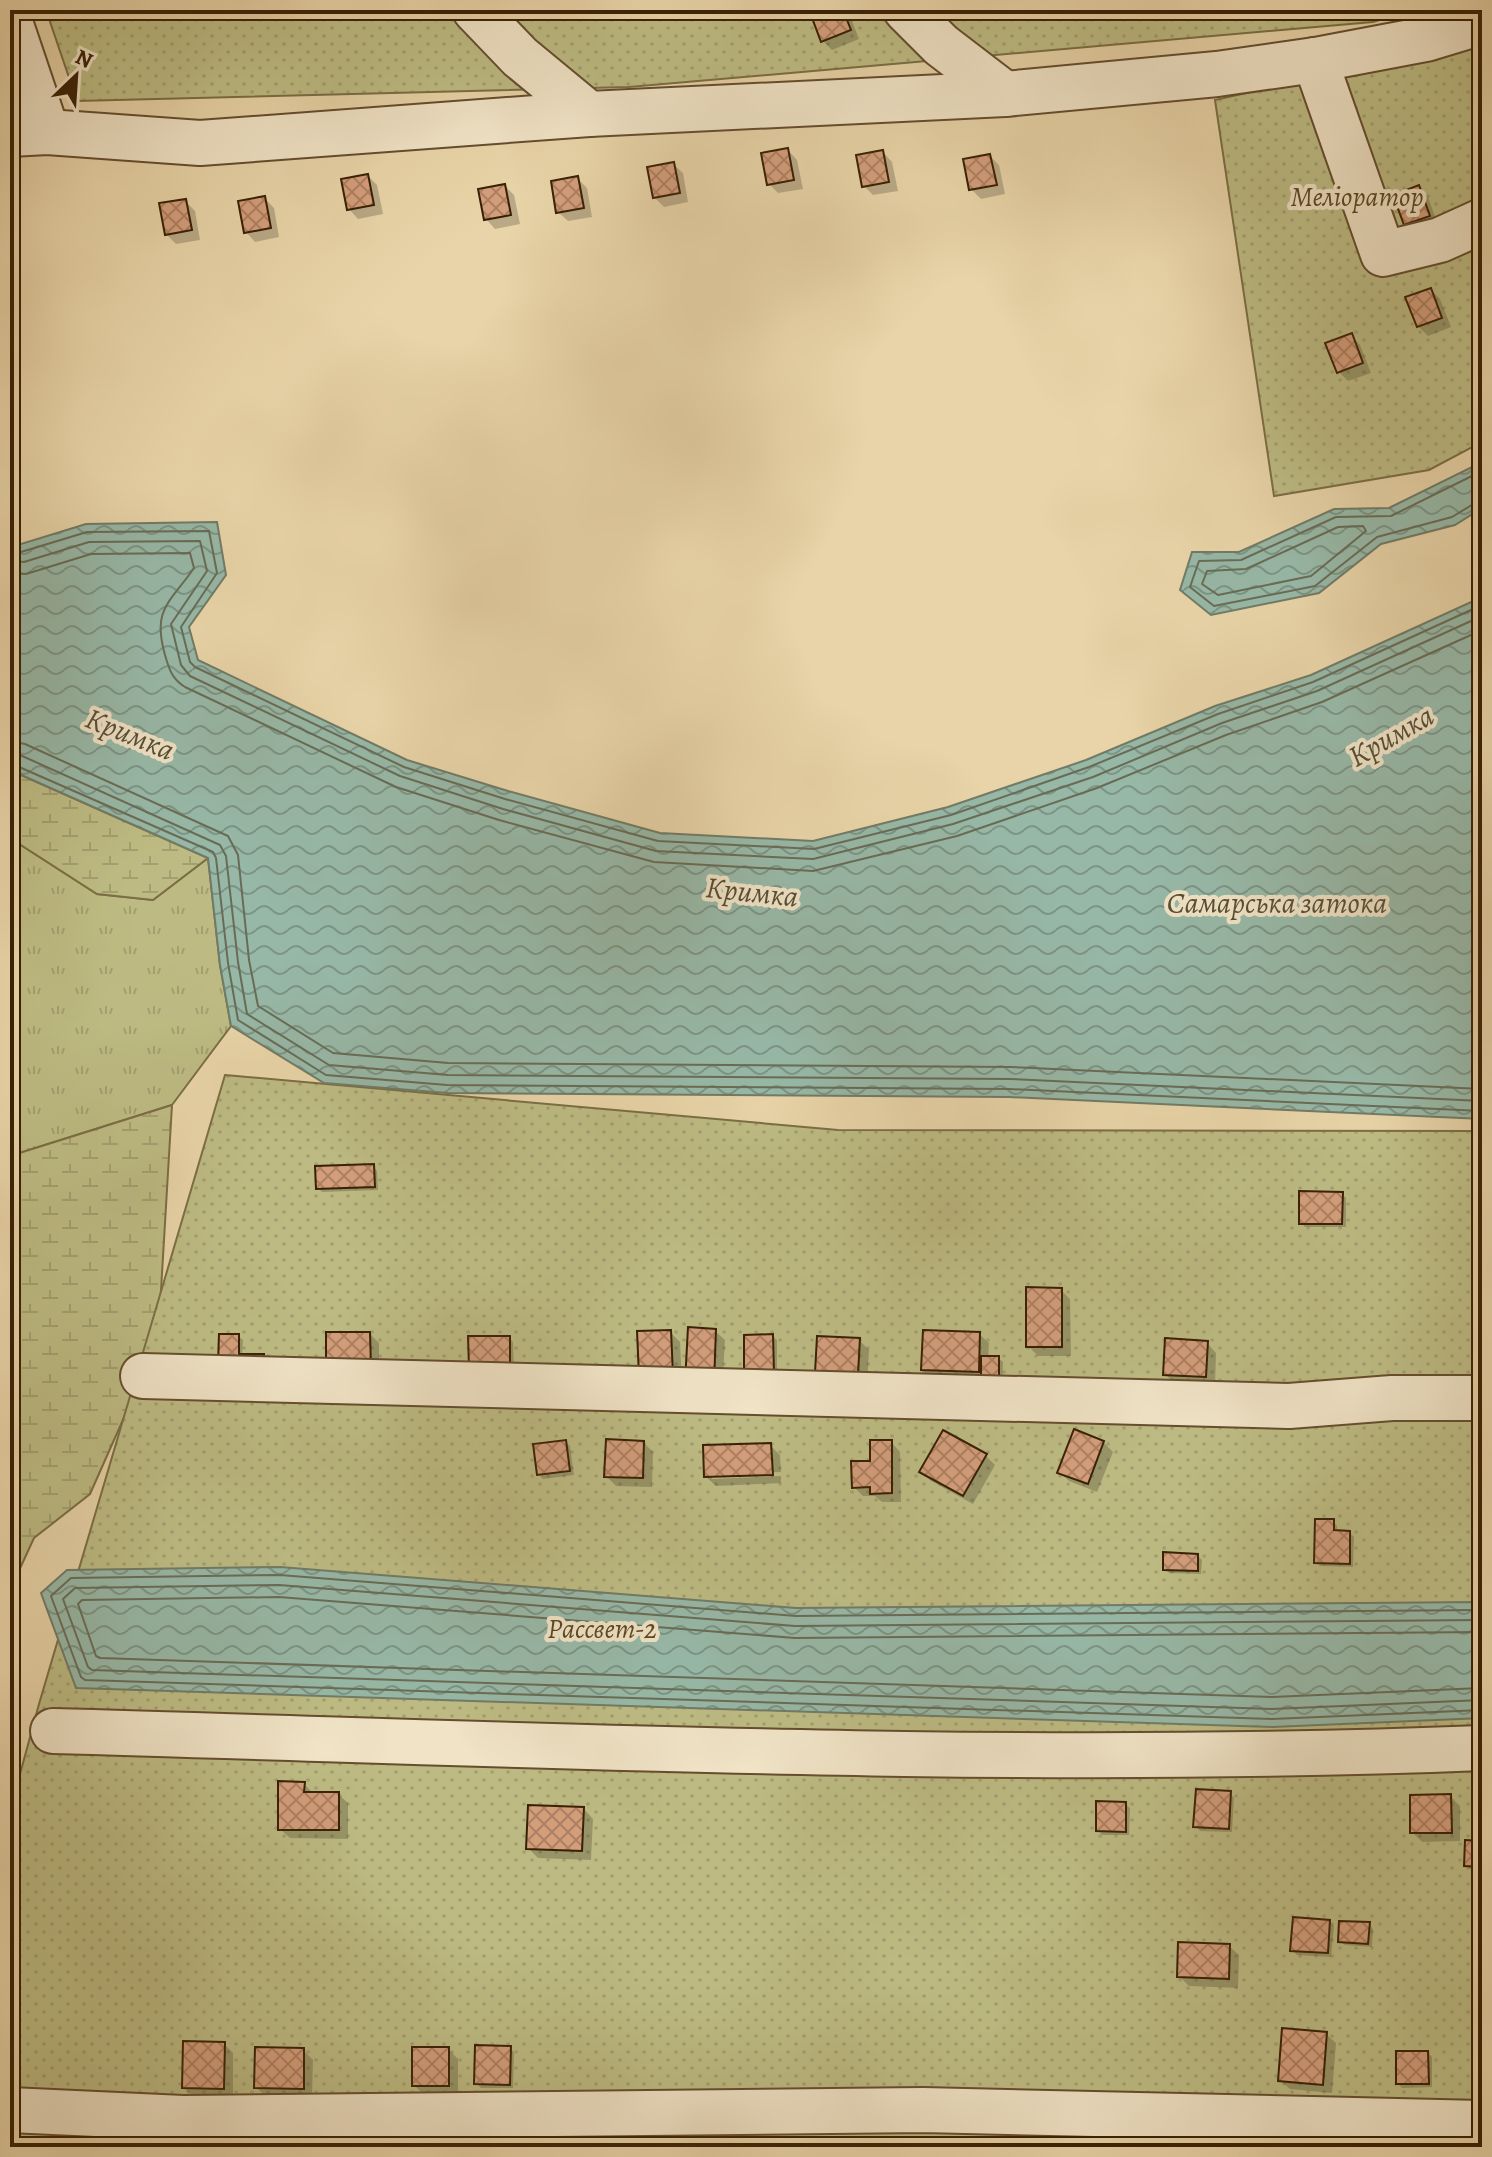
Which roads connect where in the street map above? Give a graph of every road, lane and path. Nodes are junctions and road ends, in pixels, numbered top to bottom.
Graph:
1 (475, 10) edge
2 (906, 10) edge
3 (10, 22) edge
4 (1482, 22) edge
5 (1379, 27) edge
6 (1315, 60) junction
7 (1005, 94) junction
8 (589, 114) junction
9 (29, 133) edge
10 (1482, 221) edge
11 (143, 1376) dead end
12 (1482, 1398) edge
13 (53, 1731) dead end
14 (1482, 1748) edge
15 (10, 2110) edge
16 (1482, 2123) edge

1 - 8 street
2 - 7 street
3 - 9 street
4 - 5 street
5 - 6 street
6 - 7 street
6 - 10 street
7 - 8 street
8 - 9 street
11 - 12 street
13 - 14 street
15 - 16 street

